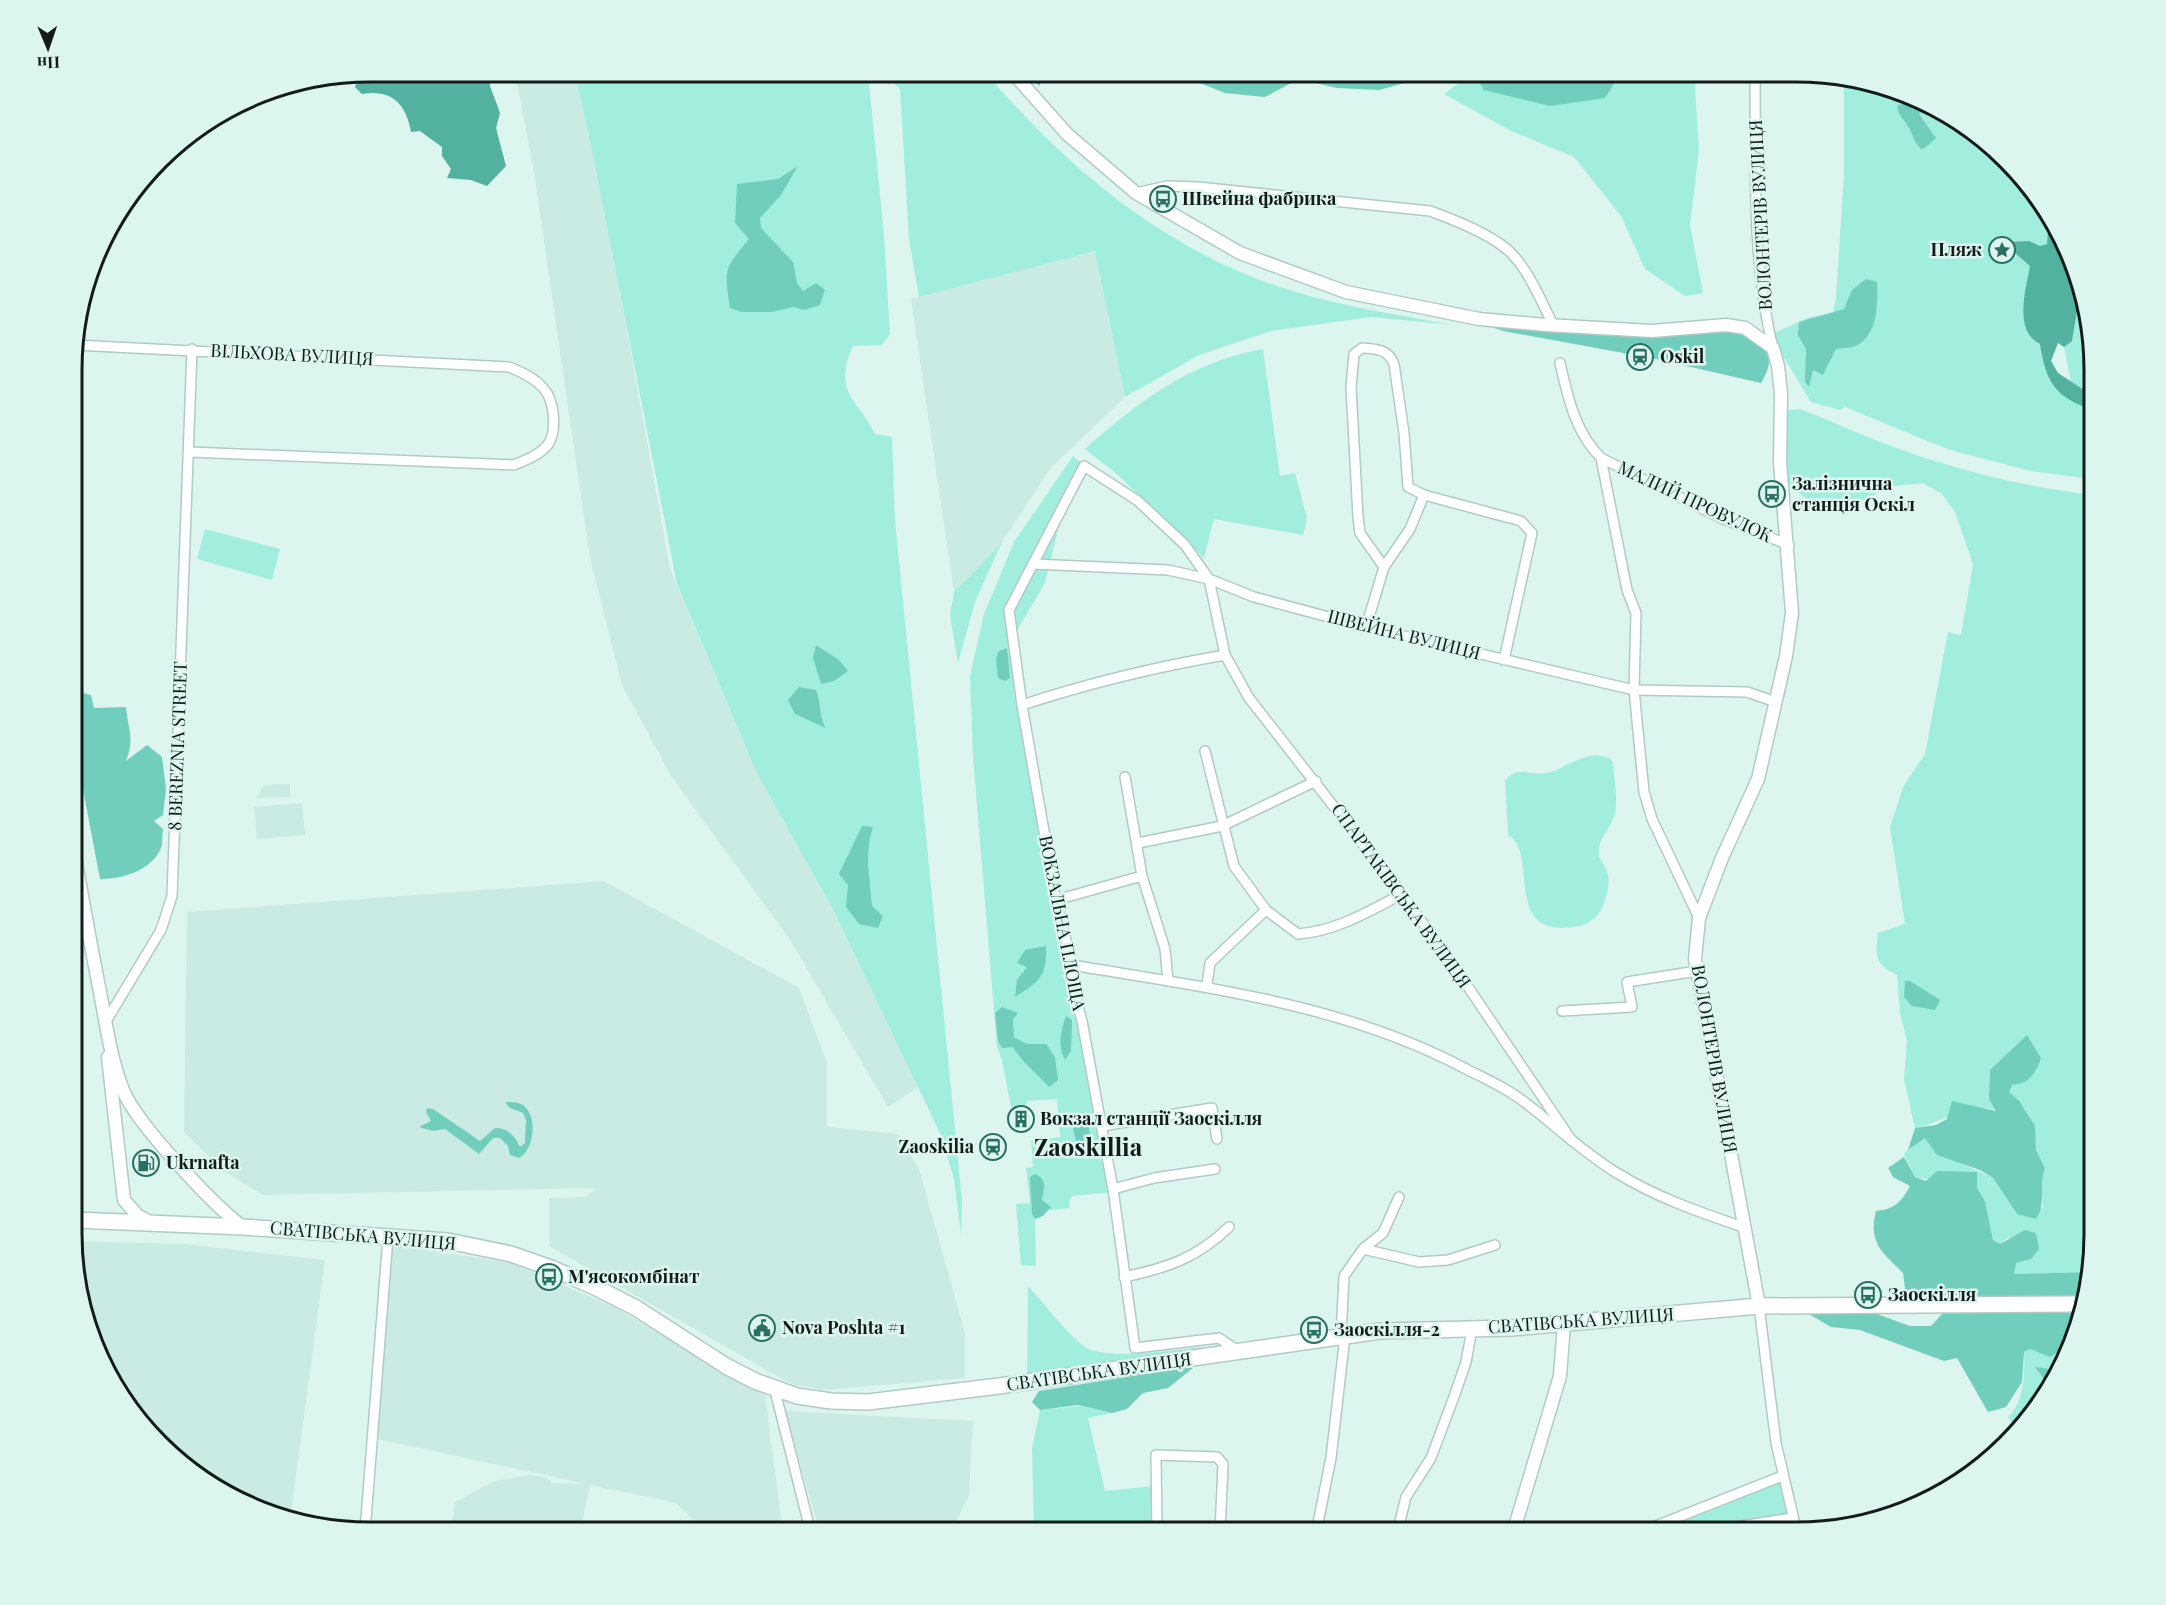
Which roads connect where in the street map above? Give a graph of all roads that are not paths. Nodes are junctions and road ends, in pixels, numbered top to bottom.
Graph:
1 (1021, 82) edge
2 (1755, 82) edge
3 (1136, 194) junction
4 (1554, 326) junction
5 (84, 345) edge
6 (1773, 348) junction
7 (192, 349) junction
8 (1560, 363) dead end
9 (190, 452) junction
10 (1601, 458) junction
11 (1424, 495) junction
12 (1789, 545) junction
13 (1033, 564) junction
14 (1384, 567) junction
15 (1209, 579) junction
16 (1366, 627) junction
17 (1225, 655) junction
18 (1504, 660) junction
19 (1634, 690) junction
20 (1776, 702) junction
21 (1022, 705) junction
22 (1205, 751) dead end
23 (1125, 777) dead end
24 (1316, 781) junction
25 (1222, 826) junction
26 (1138, 843) junction
27 (1142, 876) junction
28 (1402, 894) junction
29 (82, 896) edge
30 (1056, 900) junction
31 (1266, 910) junction
32 (1699, 918) junction
33 (1072, 965) junction
34 (1697, 972) junction
35 (1168, 981) junction
36 (1207, 985) junction
37 (1562, 1011) dead end
38 (105, 1023) junction
39 (1101, 1126) junction
40 (1217, 1139) dead end
41 (1572, 1141) junction
42 (1215, 1169) dead end
43 (1113, 1189) junction
44 (1399, 1197) dead end
45 (82, 1220) edge
46 (149, 1222) junction
47 (243, 1227) junction
48 (1228, 1227) dead end
49 (1746, 1228) junction
50 (388, 1237) junction
51 (1495, 1245) dead end
52 (1363, 1249) junction
53 (1124, 1277) junction
54 (2075, 1304) edge
55 (1759, 1306) junction
56 (1564, 1324) junction
57 (1472, 1329) junction
58 (1343, 1336) junction
59 (1238, 1351) junction
60 (774, 1387) junction
61 (1782, 1476) junction
62 (1792, 1518) junction
63 (366, 1522) edge
64 (808, 1522) edge
65 (1157, 1522) edge
66 (1220, 1522) edge
67 (1318, 1522) edge
68 (1400, 1522) edge
69 (1516, 1522) edge
70 (1666, 1522) edge
71 (1766, 1522) edge
72 (1793, 1522) edge

1 - 3 street
2 - 6 street, ВОЛОНТЕРІВ ВУЛИЦЯ
3 - 4 street
3 - 4 street
4 - 6 street
5 - 7 street, ВІЛЬХОВА ВУЛИЦЯ
6 - 12 street, ВОЛОНТЕРІВ ВУЛИЦЯ
7 - 9 street, 8 BEREZNIA STREET
7 - 9 street, ВІЛЬХОВА ВУЛИЦЯ
8 - 10 street
9 - 38 street, 8 BEREZNIA STREET
10 - 12 street, МАЛИЙ ПРОВУЛОК
10 - 19 street
11 - 14 street
11 - 14 street
11 - 18 street
12 - 20 street, ВОЛОНТЕРІВ ВУЛИЦЯ
13 - 15 street, ШВЕЙНА ВУЛИЦЯ
13 - 15 street, ВОКЗАЛЬНА ПЛОЩА
13 - 21 street, ВОКЗАЛЬНА ПЛОЩА
14 - 16 street
15 - 16 street, ШВЕЙНА ВУЛИЦЯ
15 - 17 street, СПАРТАКІВСЬКА ВУЛИЦЯ
16 - 18 street, ШВЕЙНА ВУЛИЦЯ
17 - 21 street
17 - 24 street, СПАРТАКІВСЬКА ВУЛИЦЯ
18 - 19 street, ШВЕЙНА ВУЛИЦЯ
19 - 20 street, ШВЕЙНА ВУЛИЦЯ
19 - 32 street
20 - 32 street, ВОЛОНТЕРІВ ВУЛИЦЯ
21 - 30 street, ВОКЗАЛЬНА ПЛОЩА
22 - 25 street
23 - 26 street
24 - 25 street
24 - 28 street, СПАРТАКІВСЬКА ВУЛИЦЯ
25 - 26 street
25 - 31 street
26 - 27 street
27 - 30 street
27 - 35 street
28 - 31 street
28 - 41 street, СПАРТАКІВСЬКА ВУЛИЦЯ
29 - 38 street
30 - 33 street, ВОКЗАЛЬНА ПЛОЩА
31 - 36 street
32 - 34 street, ВОЛОНТЕРІВ ВУЛИЦЯ
33 - 35 street
33 - 39 street, ВОКЗАЛЬНА ПЛОЩА
34 - 37 street
34 - 49 street, ВОЛОНТЕРІВ ВУЛИЦЯ
35 - 36 street
36 - 41 street
38 - 46 street
38 - 47 street
39 - 40 street
39 - 43 street, ВОКЗАЛЬНА ПЛОЩА
41 - 49 street
42 - 43 street
43 - 53 street, ВОКЗАЛЬНА ПЛОЩА
44 - 52 street
45 - 46 main road, СВАТІВСЬКА ВУЛИЦЯ
46 - 47 main road, СВАТІВСЬКА ВУЛИЦЯ
47 - 50 main road, СВАТІВСЬКА ВУЛИЦЯ
48 - 53 street
49 - 55 street, ВОЛОНТЕРІВ ВУЛИЦЯ
50 - 60 main road, СВАТІВСЬКА ВУЛИЦЯ
50 - 63 street
51 - 52 street
52 - 58 street
53 - 59 street, ВОКЗАЛЬНА ПЛОЩА
54 - 55 main road, СВАТІВСЬКА ВУЛИЦЯ
55 - 56 main road, СВАТІВСЬКА ВУЛИЦЯ
55 - 61 street
56 - 57 main road, СВАТІВСЬКА ВУЛИЦЯ
56 - 69 street
57 - 58 main road, СВАТІВСЬКА ВУЛИЦЯ
57 - 68 street
58 - 59 main road, СВАТІВСЬКА ВУЛИЦЯ
58 - 67 street
59 - 60 main road, СВАТІВСЬКА ВУЛИЦЯ
60 - 64 street
61 - 62 street
61 - 70 street
62 - 71 street
62 - 72 street
65 - 66 street

